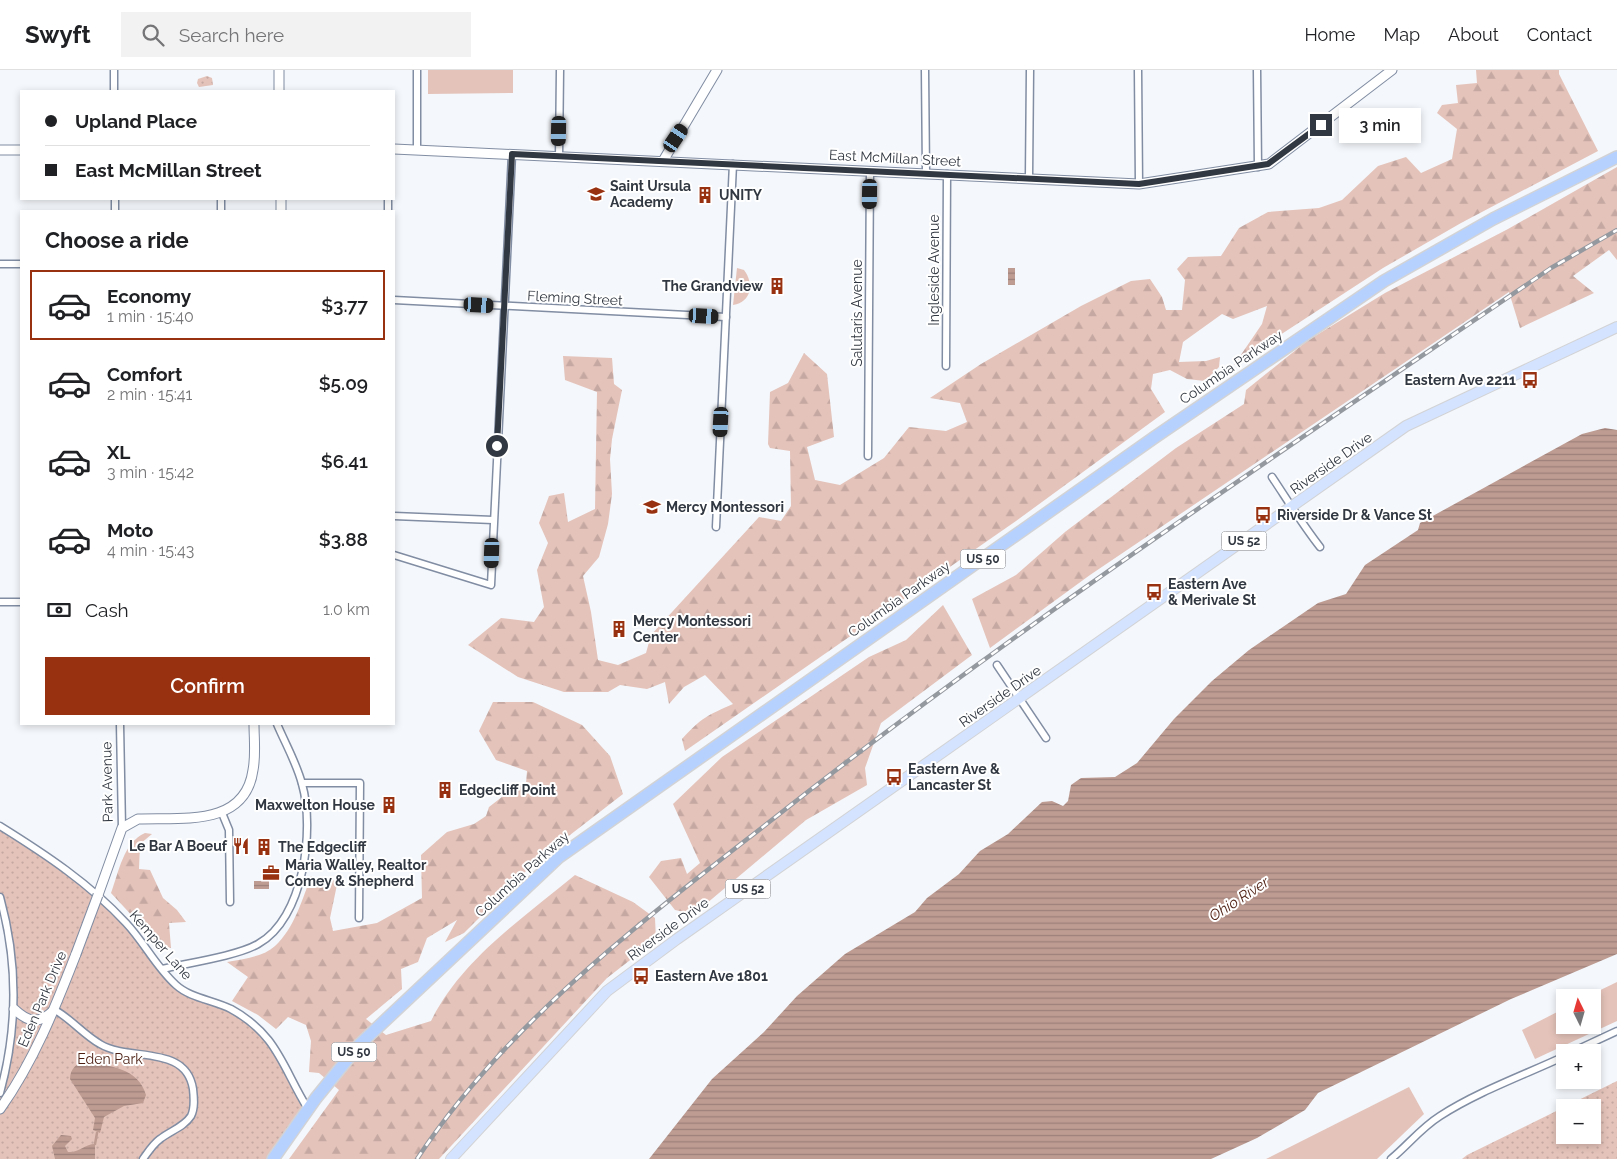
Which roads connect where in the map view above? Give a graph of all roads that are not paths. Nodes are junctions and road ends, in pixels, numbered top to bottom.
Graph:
1 (114, 70) edge
2 (279, 70) edge
3 (417, 70) edge
4 (560, 70) edge
5 (717, 70) edge
6 (925, 70) edge
7 (1030, 70) edge
8 (1138, 70) edge
9 (1257, 70) edge
10 (1392, 70) edge
11 (114, 90) edge
12 (279, 90) edge
13 (395, 149) edge
14 (417, 149) junction
15 (0, 150) edge
16 (20, 150) edge
17 (512, 154) junction
18 (559, 157) junction
19 (1617, 157) edge
20 (663, 161) junction
21 (734, 164) junction
22 (1258, 167) junction
23 (870, 171) junction
24 (926, 173) junction
25 (947, 174) junction
26 (1029, 177) junction
27 (1139, 184) junction
28 (0, 264) edge
29 (20, 264) edge
30 (395, 300) edge
31 (504, 307) junction
32 (726, 317) junction
33 (1617, 327) edge
34 (946, 366) dead end
35 (868, 456) dead end
36 (1272, 477) dead end
37 (1293, 507) junction
38 (395, 516) edge
39 (493, 520) junction
40 (716, 527) dead end
41 (1320, 547) dead end
42 (395, 555) edge
43 (0, 602) edge
44 (20, 602) edge
45 (997, 665) dead end
46 (1020, 700) junction
47 (120, 725) edge
48 (254, 725) edge
49 (277, 725) edge
50 (1046, 738) dead end
51 (302, 783) junction
52 (222, 813) junction
53 (0, 826) edge
54 (122, 828) junction
55 (98, 895) joint
56 (0, 897) edge
57 (230, 902) dead end
58 (360, 918) dead end
59 (162, 970) junction
60 (14, 1009) junction
61 (55, 1010) junction
62 (1617, 1032) edge
63 (1590, 1044) edge
64 (1556, 1060) edge
65 (0, 1093) edge
66 (0, 1109) edge
67 (308, 1109) junction
68 (143, 1159) edge
69 (273, 1159) edge
70 (451, 1159) edge
71 (1391, 1159) edge

1 - 11 street
2 - 12 street
3 - 14 street
4 - 18 street
5 - 20 street
6 - 24 street
7 - 26 street
8 - 27 street
9 - 22 street
10 - 22 street, East McMillan Street
13 - 14 street, East McMillan Street
14 - 17 street, East McMillan Street
15 - 16 street
17 - 18 street, East McMillan Street
17 - 31 street
18 - 20 street, East McMillan Street
19 - 67 highway, Columbia Parkway / US 50
20 - 21 street, East McMillan Street
21 - 23 street, East McMillan Street
21 - 32 street
22 - 27 street, East McMillan Street
23 - 24 street, East McMillan Street
23 - 35 street, Salutaris Avenue
24 - 25 street, East McMillan Street
25 - 26 street, East McMillan Street
25 - 34 street, Ingleside Avenue
26 - 27 street, East McMillan Street
28 - 29 street
30 - 31 street, Fleming Street
31 - 32 street, Fleming Street
31 - 39 street
32 - 40 street
33 - 37 main road, Riverside Drive / US 52
36 - 37 street
37 - 41 street
37 - 46 main road, Riverside Drive / US 52
38 - 39 street
39 - 42 street
43 - 44 street
45 - 46 street
46 - 50 street
46 - 70 main road, Riverside Drive / US 52
47 - 54 street, Park Avenue
48 - 52 street
49 - 51 street
51 - 58 street
51 - 59 street
52 - 54 street
52 - 57 street
53 - 59 street, Kemper Lane
54 - 55 street, Park Avenue
55 - 61 street, Eden Park Drive, bridge
56 - 60 street
59 - 67 street, Kemper Lane
60 - 61 street
60 - 65 street
61 - 66 street, Eden Park Drive
61 - 68 street
62 - 63 street
64 - 71 street
67 - 69 highway, Columbia Parkway / US 50

